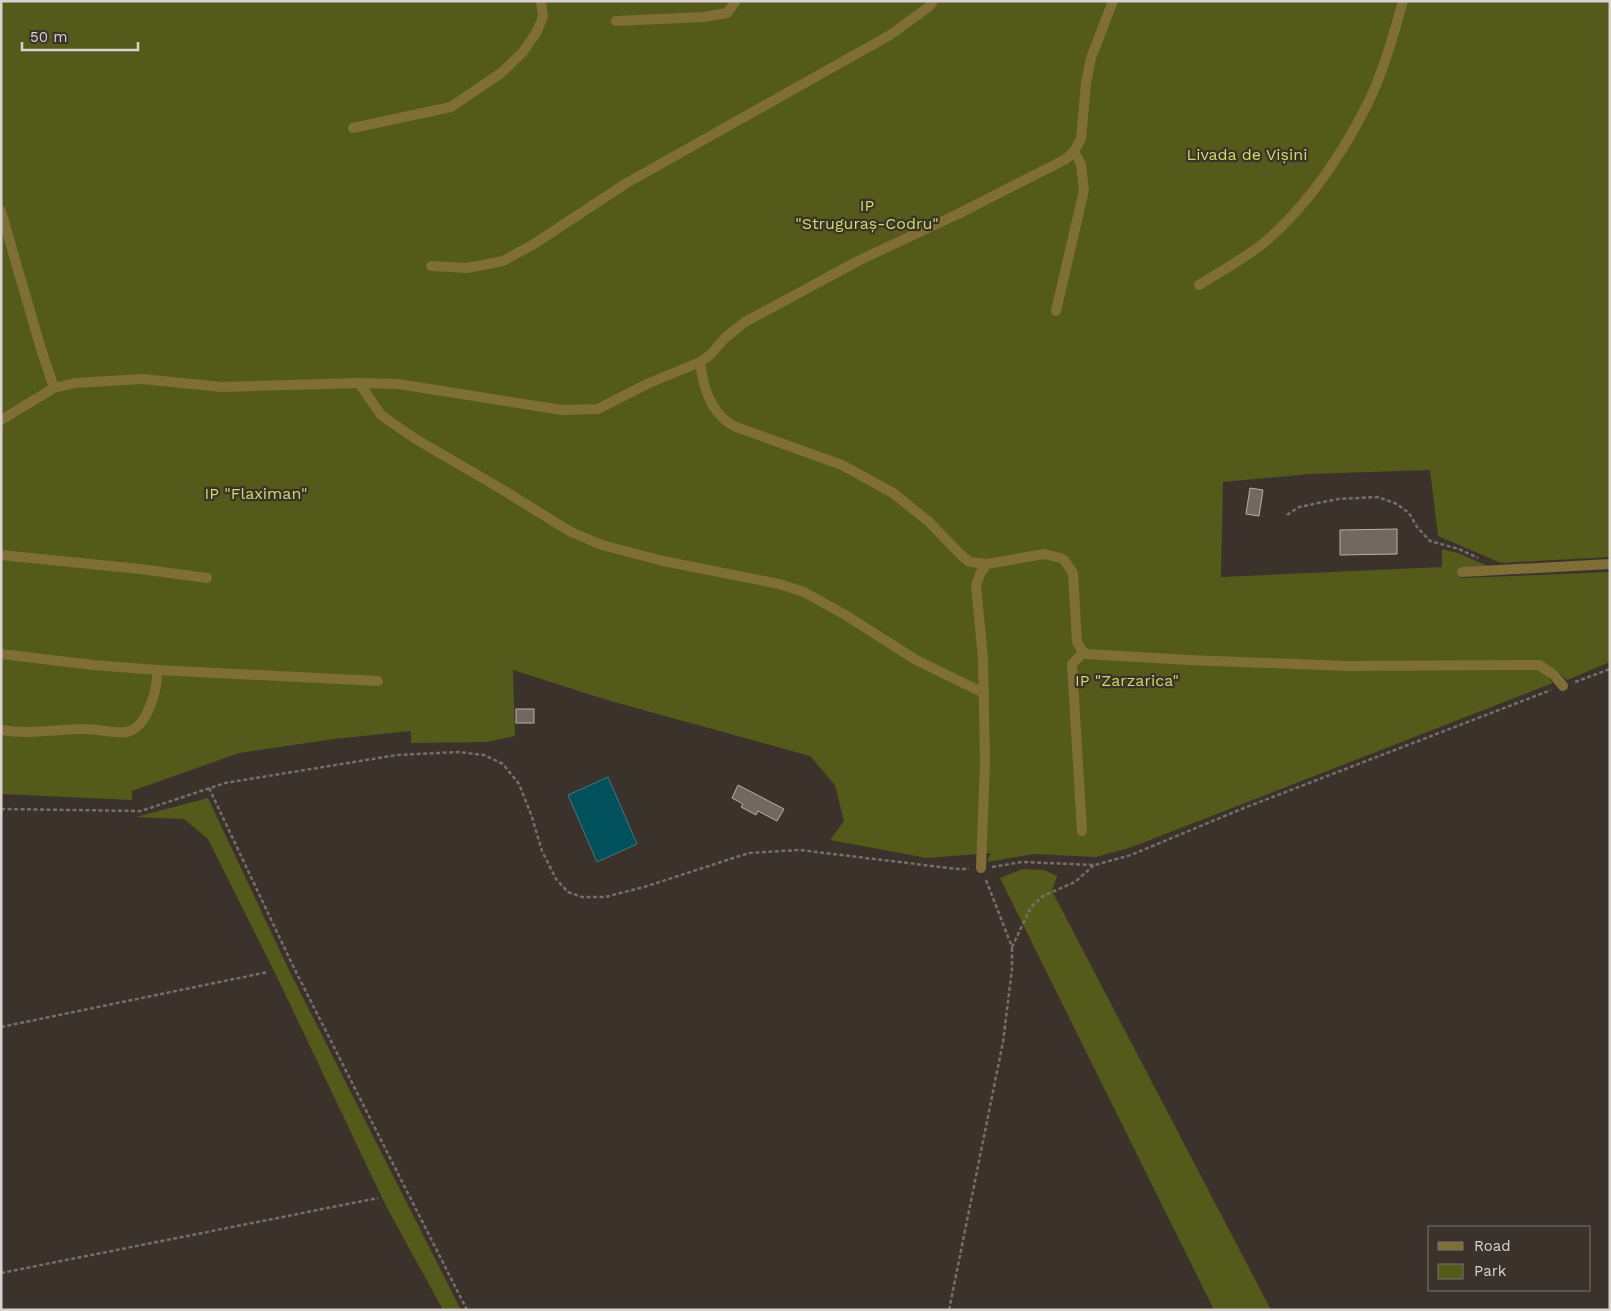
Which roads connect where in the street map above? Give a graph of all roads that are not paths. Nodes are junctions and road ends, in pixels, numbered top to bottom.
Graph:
1 (541, 1) edge
2 (736, 1) edge
3 (933, 1) edge
4 (1113, 1) edge
5 (1403, 1) edge
6 (616, 21) dead end
7 (353, 128) dead end
8 (1074, 151) junction
9 (1, 211) edge
10 (431, 266) dead end
11 (1199, 285) dead end
12 (1056, 311) dead end
13 (700, 362) junction
14 (359, 383) junction
15 (54, 388) junction
16 (1, 420) edge
17 (1, 555) edge
18 (987, 564) junction
19 (1610, 564) edge
20 (1462, 572) dead end
21 (208, 578) dead end
22 (1084, 652) junction
23 (1, 654) edge
24 (157, 670) junction
25 (378, 681) dead end
26 (1563, 686) road end
27 (984, 693) junction
28 (1, 730) edge
29 (1082, 831) dead end
30 (981, 868) road end

1 - 7 street
2 - 6 street
3 - 10 street
4 - 8 street
5 - 11 street
8 - 12 street
8 - 13 street
9 - 15 street
13 - 14 street
13 - 18 street
14 - 15 street
14 - 27 street
15 - 16 street
17 - 21 street
18 - 22 street
18 - 27 street
19 - 20 street
22 - 26 street
22 - 29 street
23 - 24 street
24 - 25 street
24 - 28 street
27 - 30 street

